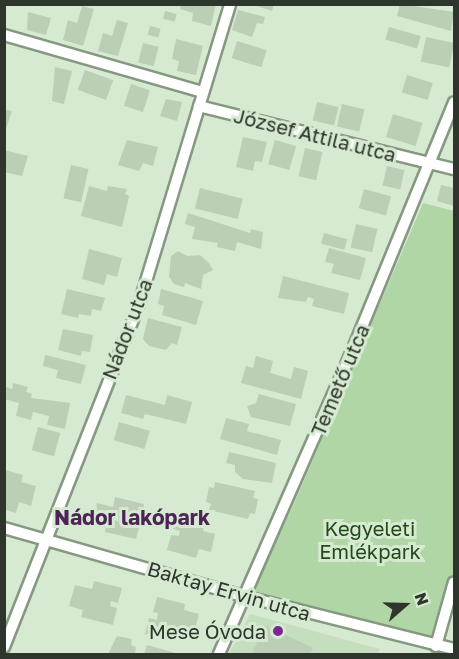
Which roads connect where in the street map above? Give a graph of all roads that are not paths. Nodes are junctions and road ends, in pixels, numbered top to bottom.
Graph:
1 (230, 4) edge
2 (4, 35) edge
3 (203, 92) junction
4 (454, 102) edge
5 (199, 106) junction
6 (431, 164) junction
7 (454, 169) edge
8 (4, 528) edge
9 (44, 538) junction
10 (454, 582) edge
11 (247, 597) junction
12 (436, 646) junction
13 (4, 647) edge
14 (454, 650) edge
15 (219, 654) edge

1 - 3 street, Nádor utca
2 - 3 street
3 - 5 street, Nádor utca
4 - 6 street, Temető utca
5 - 6 street, József Attila utca
5 - 9 street, Nádor utca
6 - 7 street, József Attila utca
6 - 11 street, Temető utca
8 - 9 street, Baktay Ervin utca
9 - 11 street, Baktay Ervin utca
9 - 13 street, Nádor utca
10 - 12 street
11 - 12 street, Baktay Ervin utca
11 - 15 street, Temető utca
12 - 14 street, Baktay Ervin utca

